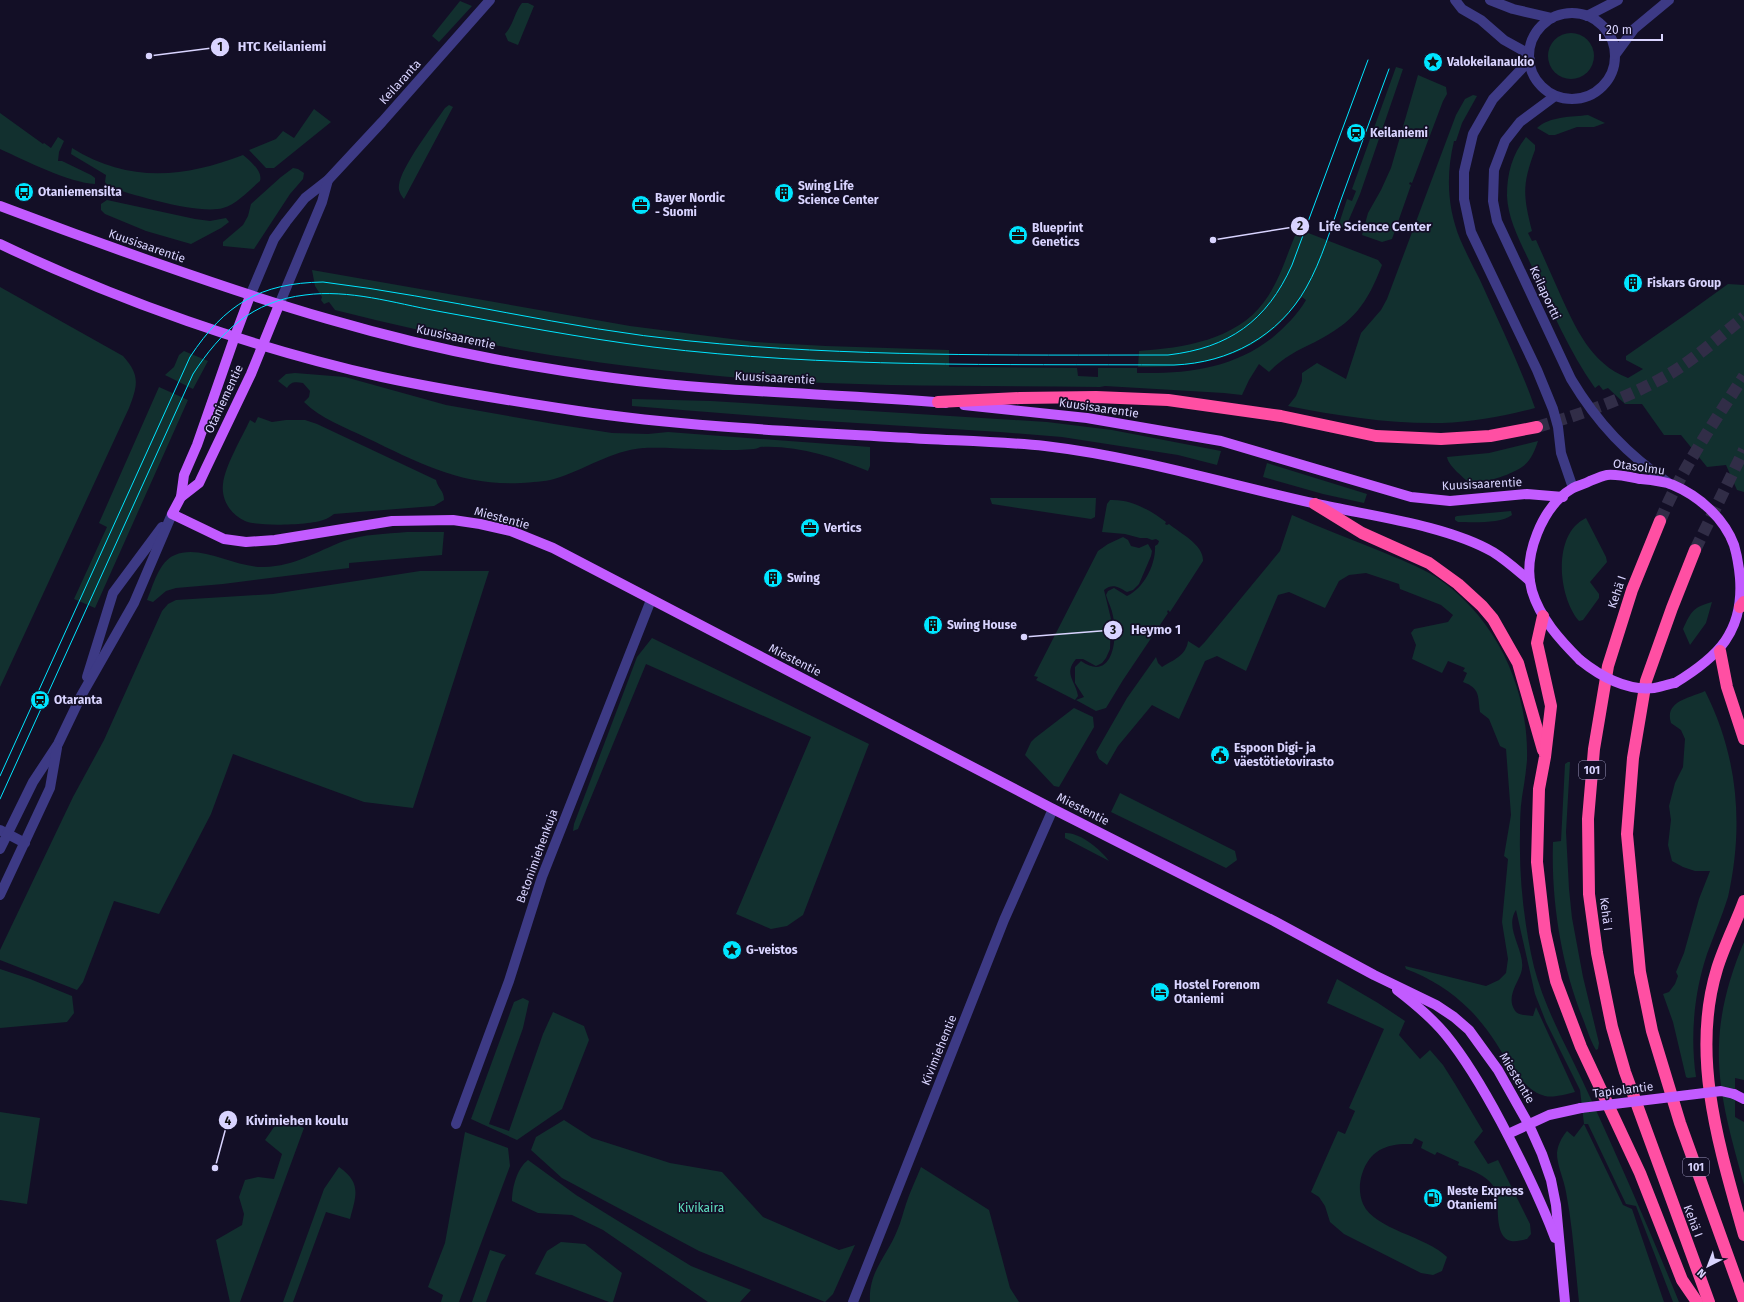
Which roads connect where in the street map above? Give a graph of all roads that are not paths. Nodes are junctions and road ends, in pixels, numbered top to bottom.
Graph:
1 (490, 0) edge
2 (1455, 0) edge
3 (1490, 0) edge
4 (1618, 0) edge
5 (1668, 0) edge
6 (1587, 16) junction
7 (1552, 18) junction
8 (1615, 55) junction
9 (1530, 57) junction
10 (1556, 96) junction
11 (328, 180) junction
12 (0, 206) edge
13 (0, 244) edge
14 (250, 296) junction
15 (279, 305) junction
16 (235, 336) junction
17 (263, 345) junction
18 (938, 402) junction
19 (1537, 427) tunnel mouth
20 (1672, 485) junction
21 (1573, 488) junction
22 (181, 497) junction
23 (1563, 497) junction
24 (1315, 504) junction
25 (172, 514) junction
26 (1660, 521) tunnel mouth
27 (1695, 550) tunnel mouth
28 (1530, 582) junction
29 (651, 600) junction
30 (1742, 604) edge
31 (1543, 616) junction
32 (1720, 651) junction
33 (81, 696) junction
34 (1744, 739) edge
35 (58, 744) junction
36 (1545, 757) junction
37 (1053, 809) junction
38 (4, 832) edge
39 (25, 843) junction
40 (0, 848) edge
41 (0, 895) edge
42 (1744, 901) edge
43 (1374, 975) junction
44 (1744, 1099) edge
45 (456, 1124) dead end
46 (1529, 1124) junction
47 (1508, 1134) junction
48 (1744, 1235) edge
49 (1560, 1249) junction
50 (1744, 1301) edge
51 (853, 1302) edge
52 (1565, 1302) edge
53 (1697, 1302) edge
54 (1709, 1302) edge

1 - 11 street, Keilaranta
2 - 9 street
3 - 7 street
4 - 6 street
5 - 8 street
6 - 7 street
6 - 8 street
7 - 9 street
8 - 10 street
9 - 10 street
9 - 21 street
10 - 20 street, Keilaportti
11 - 14 street, Keilaranta
11 - 15 street, Keilaranta
12 - 14 main road, Kuusisaarentie
13 - 16 main road
14 - 15 main road, Kuusisaarentie
14 - 16 main road, Otaniementie
15 - 17 main road, Otaniementie
15 - 18 main road, Kuusisaarentie
16 - 17 main road
16 - 22 main road, Otaniementie
17 - 22 main road, Otaniementie
17 - 24 main road
18 - 19 highway
18 - 23 main road, Kuusisaarentie
20 - 21 main road, Otasolmu
20 - 30 main road, Otasolmu
21 - 23 main road, Otasolmu
22 - 25 main road, Otaniementie
23 - 28 main road, Otasolmu
24 - 28 main road
24 - 36 highway
25 - 29 main road, Miestentie
25 - 33 street, Otaniementie
25 - 33 street, Otaniementie
26 - 54 highway, Kehä I / 101
27 - 50 highway, Kehä I / 101
28 - 31 main road, Otasolmu
29 - 37 main road, Miestentie
29 - 45 street, Betonimiehenkuja
30 - 32 main road, Otasolmu
31 - 32 main road, Otasolmu, bridge
31 - 36 highway
32 - 34 highway
33 - 35 street, Otaniementie
35 - 38 street, Otaniementie
35 - 39 street, Otaniementie
36 - 53 highway
37 - 43 main road, Miestentie
37 - 51 street, Kivimiehentie
38 - 39 street
38 - 40 street, Otaniementie
39 - 41 street, Otaniementie
42 - 48 highway
43 - 46 main road, Miestentie
43 - 47 main road, Miestentie
44 - 46 main road, Tapiolantie, bridge
46 - 47 main road, Tapiolantie
46 - 49 main road, Miestentie
47 - 49 main road, Miestentie
49 - 52 main road, Miestentie

